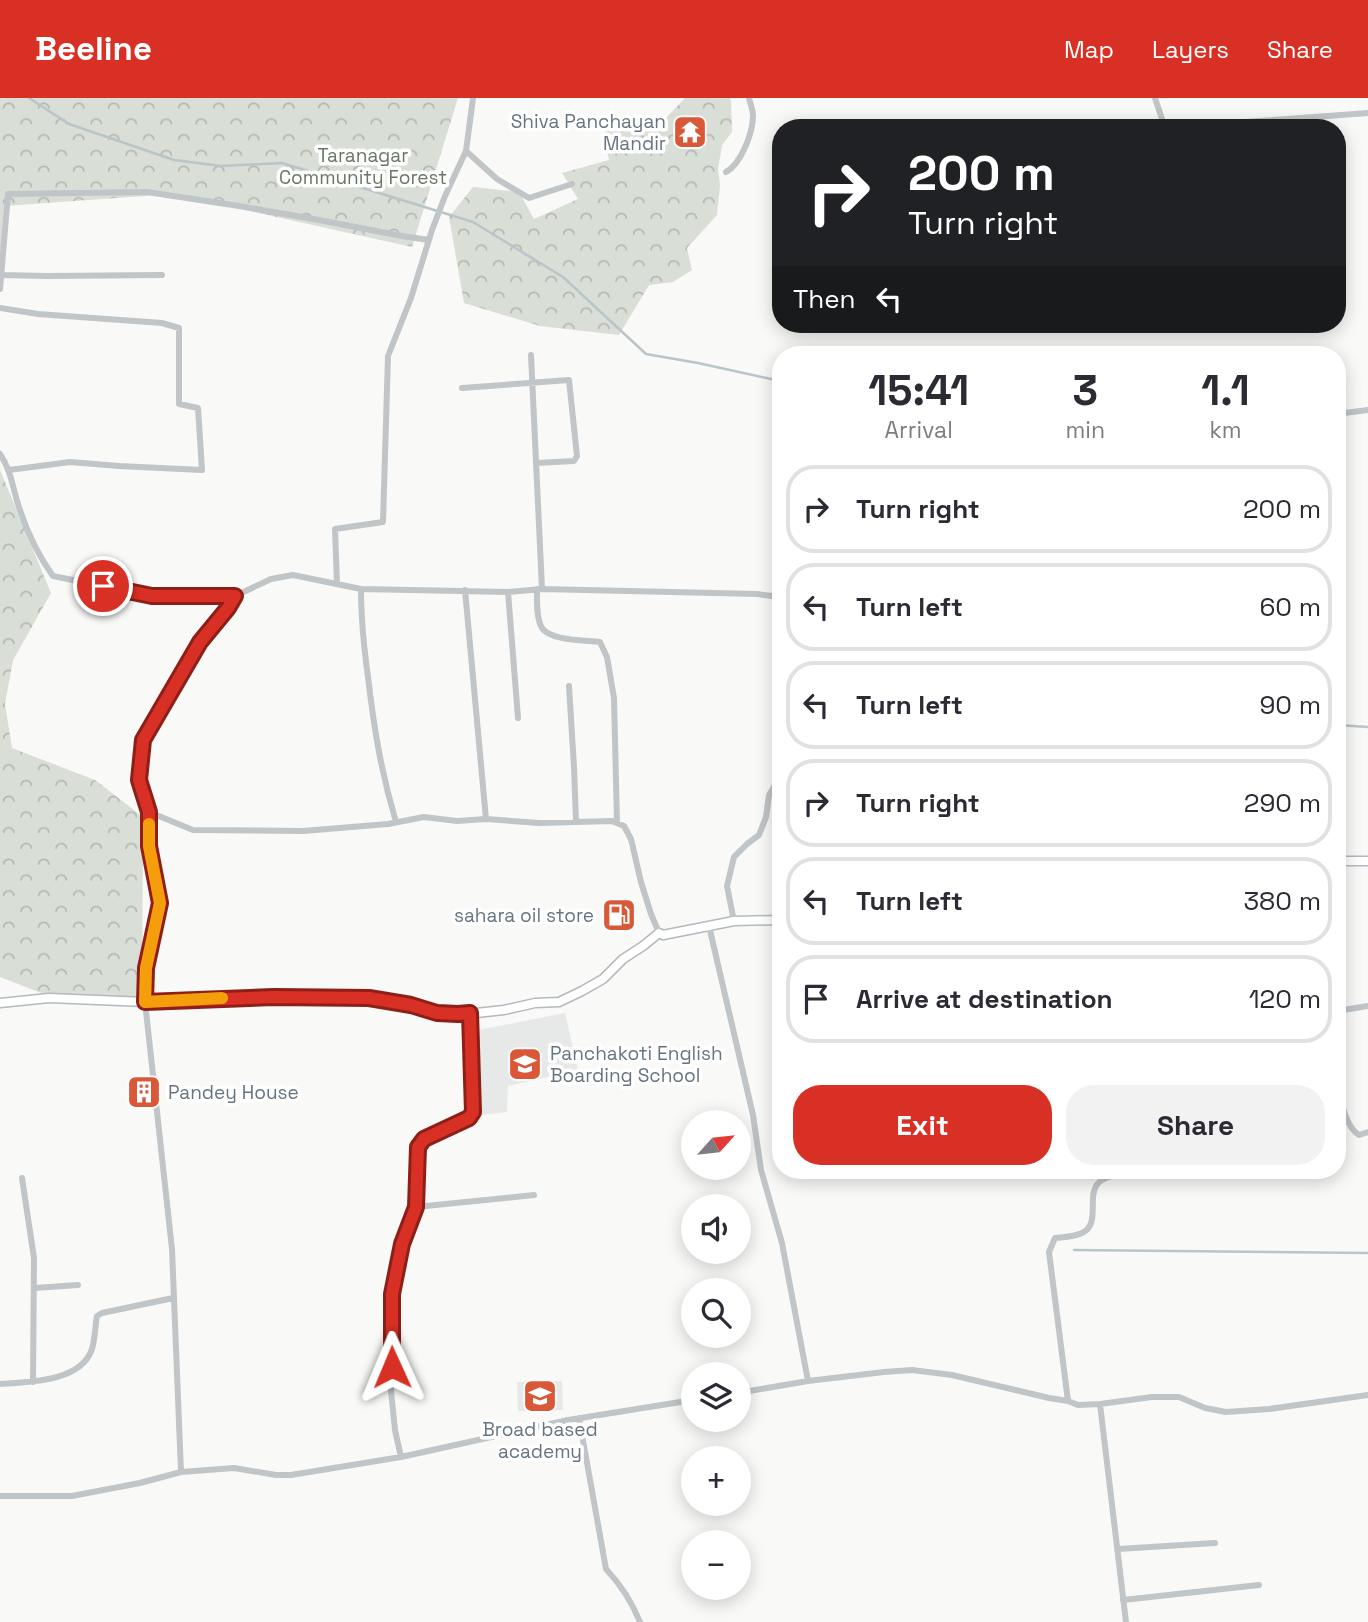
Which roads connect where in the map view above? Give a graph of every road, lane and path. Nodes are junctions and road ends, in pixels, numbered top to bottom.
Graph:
1 (473, 98) edge
2 (749, 98) edge
3 (1155, 98) edge
4 (1368, 113) edge
5 (1162, 119) edge
6 (1287, 119) edge
7 (466, 151) junction
8 (726, 173) dead end
9 (572, 184) dead end
10 (429, 240) junction
11 (1, 275) edge
12 (162, 275) dead end
13 (0, 289) edge
14 (0, 308) edge
15 (531, 355) dead end
16 (533, 382) junction
17 (462, 388) dead end
18 (1368, 410) edge
19 (1346, 413) edge
20 (0, 454) edge
21 (536, 463) junction
22 (9, 470) junction
23 (337, 584) junction
24 (361, 589) junction
25 (539, 589) junction
26 (464, 590) junction
27 (508, 592) junction
28 (235, 596) junction
29 (772, 596) edge
30 (569, 685) dead end
31 (518, 718) dead end
32 (772, 790) edge
33 (149, 812) junction
34 (486, 819) junction
35 (576, 821) junction
36 (396, 822) junction
37 (617, 823) junction
38 (1368, 860) edge
39 (1346, 861) edge
40 (772, 920) edge
41 (734, 921) junction
42 (709, 926) junction
43 (659, 933) junction
44 (145, 1002) junction
45 (0, 1003) edge
46 (1368, 1006) edge
47 (1346, 1010) edge
48 (470, 1013) junction
49 (1346, 1115) edge
50 (1368, 1132) edge
51 (22, 1178) dead end
52 (1104, 1179) edge
53 (534, 1195) dead end
54 (416, 1207) junction
55 (78, 1285) dead end
56 (35, 1288) junction
57 (173, 1298) junction
58 (808, 1381) junction
59 (33, 1382) junction
60 (0, 1384) edge
61 (751, 1391) edge
62 (1368, 1395) edge
63 (1068, 1401) junction
64 (681, 1402) edge
65 (1100, 1404) junction
66 (579, 1418) junction
67 (401, 1457) junction
68 (181, 1472) junction
69 (0, 1496) edge
70 (1215, 1543) dead end
71 (1118, 1549) junction
72 (1259, 1585) dead end
73 (1123, 1600) junction
74 (640, 1622) edge
75 (1126, 1622) edge

1 - 7 street
2 - 8 street
3 - 5 street
4 - 6 street
7 - 9 street
7 - 10 street
10 - 11 street
10 - 23 street
11 - 12 street
11 - 13 street
14 - 22 street
15 - 16 street
16 - 17 street
16 - 21 street
16 - 21 street
18 - 19 street
20 - 22 street
21 - 25 street
22 - 28 street
23 - 24 street
23 - 28 street
24 - 26 street
24 - 36 street
25 - 27 street
25 - 29 street
25 - 37 street
26 - 27 street
26 - 34 street
27 - 31 street
28 - 33 street
30 - 35 street
32 - 41 street
33 - 36 street
33 - 44 street
34 - 35 street
34 - 36 street
35 - 37 street
37 - 43 street
38 - 39 street
40 - 41 street
41 - 42 street
42 - 43 street
42 - 58 street
43 - 48 street
44 - 45 street
44 - 48 street
44 - 57 street
46 - 47 street
48 - 54 street
49 - 50 street
51 - 56 street
52 - 63 street
53 - 54 street
54 - 67 street
55 - 56 street
56 - 59 street
57 - 59 street
57 - 68 street
58 - 61 street
58 - 63 street
59 - 60 street
62 - 65 street
63 - 65 street
64 - 66 street
65 - 71 street
66 - 67 street
66 - 74 street
67 - 68 street
68 - 69 street
70 - 71 street
71 - 73 street
72 - 73 street
73 - 75 street

